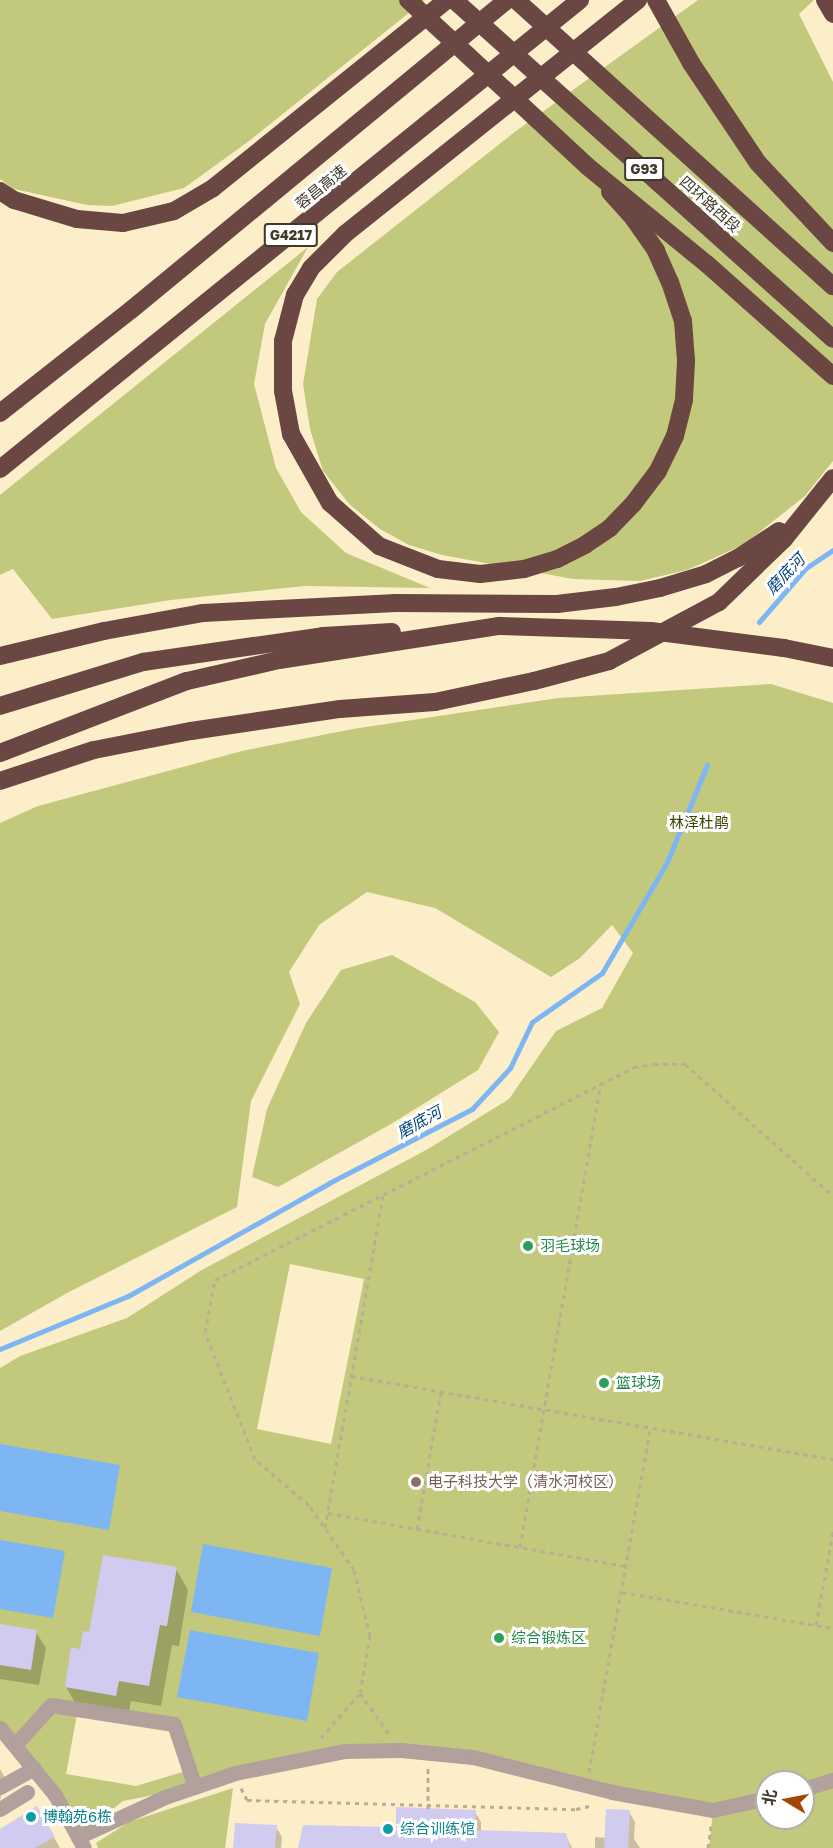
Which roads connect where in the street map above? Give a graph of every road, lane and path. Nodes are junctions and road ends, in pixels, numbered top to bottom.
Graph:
1 (408, 0) edge
2 (447, 0) edge
3 (454, 0) edge
4 (507, 0) edge
5 (516, 0) edge
6 (580, 0) edge
7 (638, 0) edge
8 (656, 0) edge
9 (825, 0) edge
10 (833, 14) edge
11 (587, 166) junction
12 (0, 191) edge
13 (833, 243) edge
14 (833, 286) edge
15 (833, 339) edge
16 (833, 376) edge
17 (0, 413) edge
18 (0, 469) edge
19 (833, 478) edge
20 (499, 626) junction
21 (0, 656) edge
22 (833, 658) edge
23 (0, 706) edge
24 (0, 753) edge
25 (0, 781) edge
26 (601, 1083) junction
27 (383, 1194) junction
28 (833, 1196) edge
29 (351, 1376) junction
30 (441, 1392) junction
31 (544, 1410) junction
32 (650, 1428) junction
33 (833, 1459) edge
34 (327, 1513) junction
35 (325, 1528) junction
36 (417, 1529) junction
37 (833, 1532) edge
38 (520, 1547) junction
39 (626, 1566) junction
40 (622, 1592) junction
41 (816, 1625) junction
42 (833, 1628) edge
43 (360, 1693) junction
44 (0, 1728) edge
45 (15, 1745) junction
46 (401, 1750) junction
47 (429, 1753) junction
48 (302, 1760) junction
49 (34, 1768) junction
50 (235, 1773) junction
51 (833, 1780) edge
52 (586, 1785) junction
53 (815, 1785) edge
54 (0, 1787) edge
55 (195, 1787) junction
56 (27, 1792) dead end
57 (755, 1801) edge
58 (596, 1805) dead end
59 (428, 1807) junction
60 (0, 1809) edge
61 (713, 1810) junction
62 (81, 1842) edge
63 (708, 1848) edge

1 - 11 highway, bridge
2 - 12 highway
3 - 15 highway, 四环路西段 / G93, bridge
4 - 17 highway, 蓉昌高速 / G4217
5 - 14 highway, 四环路西段 / G93, bridge
6 - 18 highway, 蓉昌高速 / G4217
7 - 11 highway, bridge
8 - 13 highway
9 - 10 highway
11 - 16 highway, bridge
19 - 21 highway
19 - 25 highway
20 - 22 highway, bridge
20 - 23 highway
20 - 24 highway
26 - 27 path
26 - 28 path
26 - 31 path
27 - 29 path
27 - 35 path
29 - 30 path
29 - 34 path
30 - 31 path
30 - 36 path
31 - 32 path
31 - 38 path
32 - 33 path
32 - 39 path
34 - 35 path
34 - 36 path
35 - 43 path
36 - 38 path
37 - 41 path
38 - 39 path
39 - 40 path
40 - 41 path
40 - 52 path
41 - 42 path
43 - 46 path
43 - 48 path
44 - 45 street
45 - 49 street
45 - 55 street
46 - 47 street
46 - 48 street
47 - 52 street
47 - 59 path
48 - 50 street
49 - 54 street
49 - 62 street
50 - 55 street
50 - 59 path
51 - 53 street
52 - 61 street
55 - 62 street
56 - 60 street
57 - 61 street
58 - 59 path
61 - 63 path

